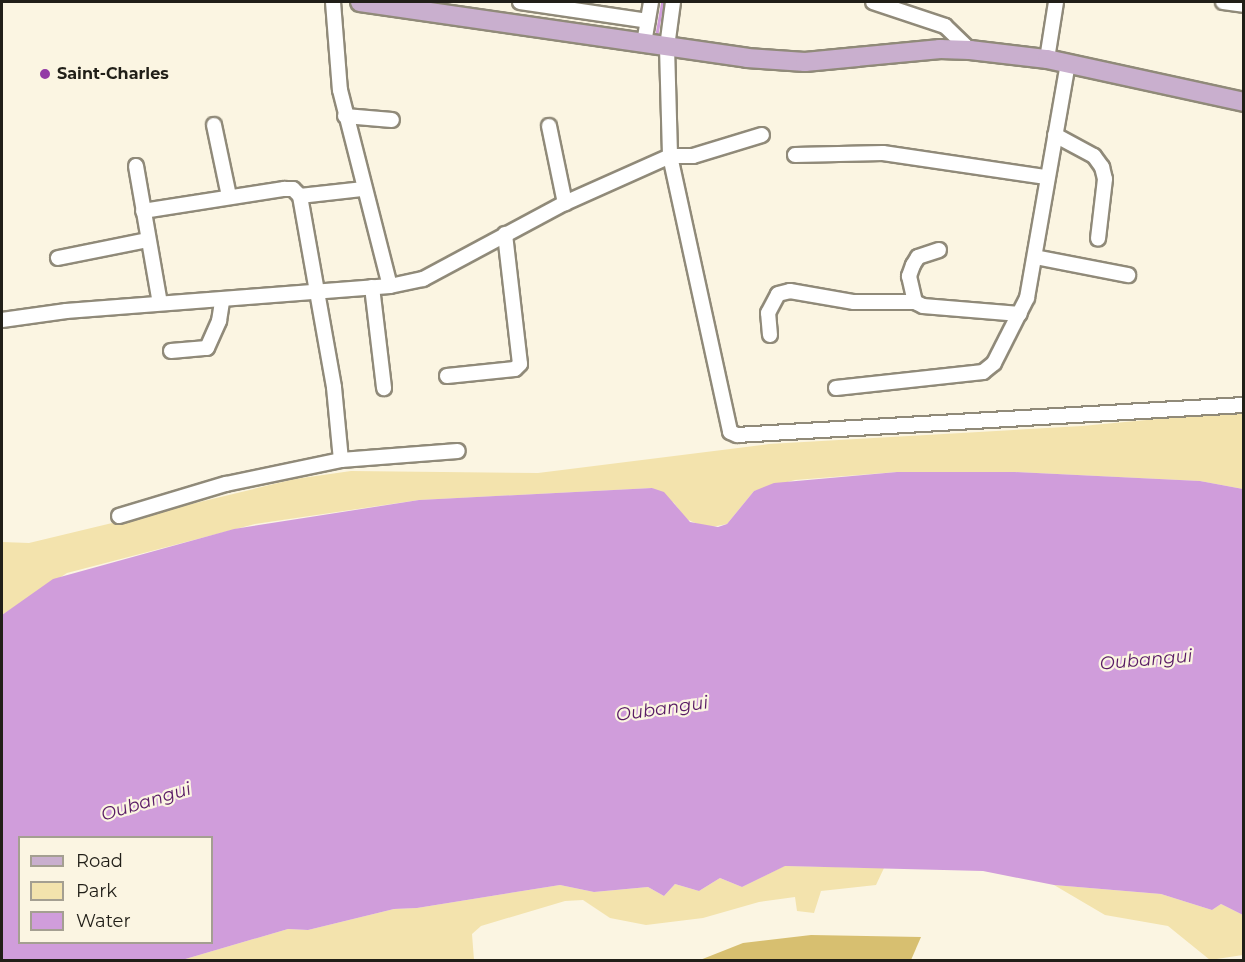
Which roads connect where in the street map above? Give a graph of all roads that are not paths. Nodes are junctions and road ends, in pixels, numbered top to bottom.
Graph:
1 (333, 2) edge
2 (360, 2) edge
3 (520, 2) edge
4 (651, 2) edge
5 (673, 2) edge
6 (873, 2) edge
7 (1056, 2) edge
8 (1223, 2) edge
9 (1244, 5) edge
10 (648, 21) junction
11 (644, 43) junction
12 (667, 47) junction
13 (970, 50) junction
14 (1047, 59) junction
15 (1068, 63) junction
16 (1244, 102) edge
17 (345, 116) junction
18 (392, 120) dead end
19 (213, 125) dead end
20 (549, 126) dead end
21 (762, 135) dead end
22 (1055, 135) junction
23 (795, 155) dead end
24 (669, 156) junction
25 (136, 166) dead end
26 (1046, 177) junction
27 (362, 189) junction
28 (229, 196) junction
29 (300, 196) junction
30 (565, 203) junction
31 (142, 211) junction
32 (505, 234) junction
33 (1098, 239) dead end
34 (148, 240) junction
35 (939, 250) dead end
36 (1035, 257) junction
37 (58, 258) dead end
38 (1128, 275) dead end
39 (390, 286) junction
40 (372, 287) junction
41 (318, 291) junction
42 (222, 301) junction
43 (915, 302) junction
44 (160, 303) junction
45 (1020, 314) junction
46 (2, 320) edge
47 (770, 335) dead end
48 (171, 351) dead end
49 (447, 376) dead end
50 (384, 388) dead end
51 (836, 388) dead end
52 (1244, 405) edge
53 (458, 452) dead end
54 (341, 460) junction
55 (119, 516) dead end

1 - 17 street
2 - 11 main road
3 - 10 street
4 - 10 street
5 - 12 street
6 - 13 street
7 - 14 street
8 - 9 street
10 - 11 street
11 - 12 main road
12 - 13 main road
12 - 24 street
13 - 14 main road
14 - 15 main road
15 - 16 main road
15 - 22 street
17 - 18 street
17 - 27 street
19 - 28 street
20 - 30 street
21 - 24 street
22 - 26 street
22 - 33 street
23 - 26 street
24 - 30 street
24 - 52 street
25 - 31 street
26 - 36 street
27 - 29 street
27 - 39 street
28 - 29 street
28 - 31 street
29 - 41 street
30 - 32 street
31 - 34 street
32 - 39 street
32 - 49 street
34 - 37 street
34 - 44 street
35 - 43 street
36 - 38 street
36 - 45 street
39 - 40 street
40 - 41 street
40 - 50 street
41 - 42 street
41 - 54 street
42 - 44 street
42 - 48 street
43 - 45 street
43 - 47 street
44 - 46 street
45 - 51 street
53 - 54 street
54 - 55 street

